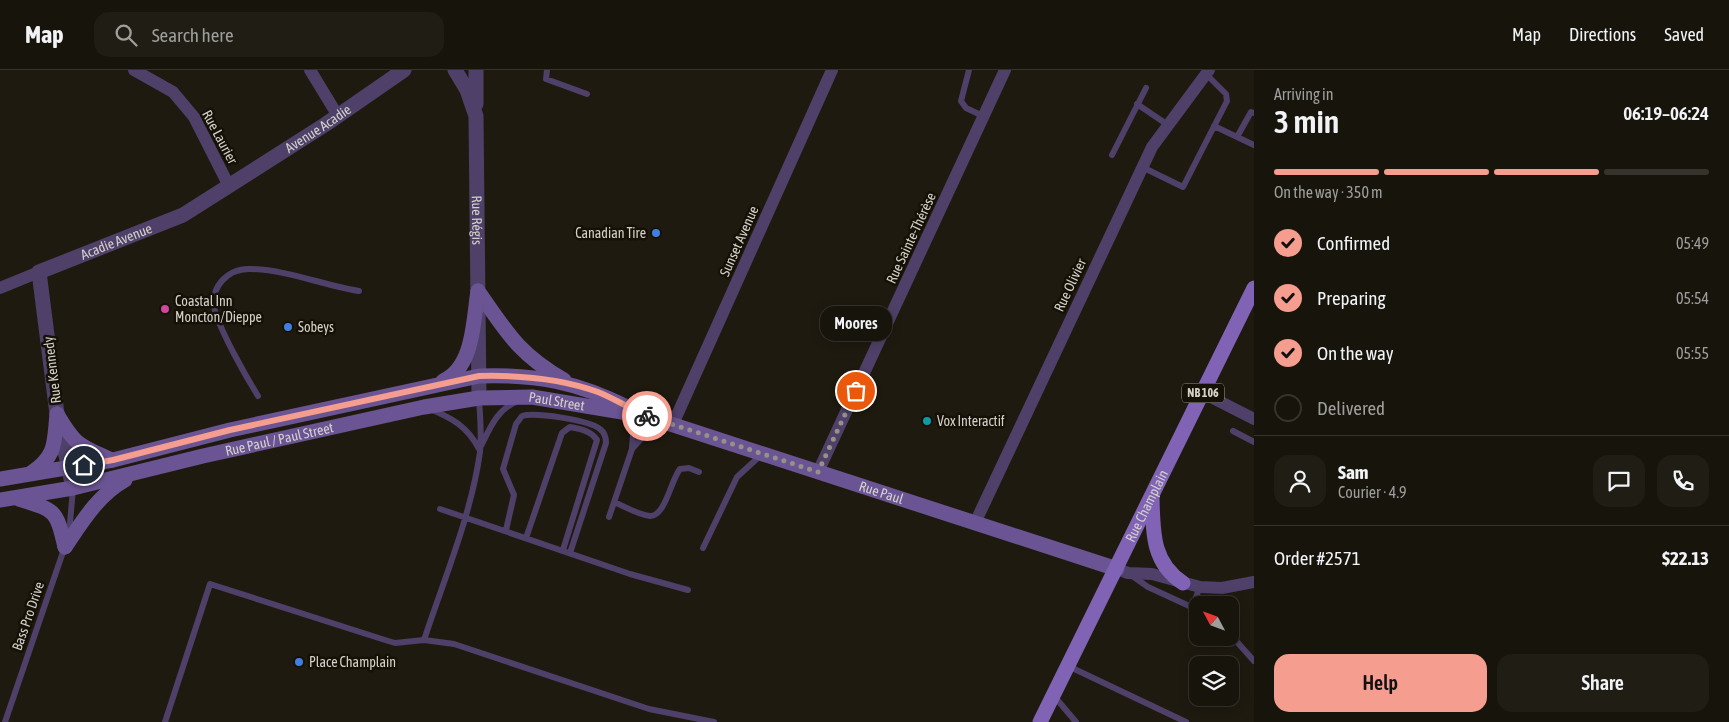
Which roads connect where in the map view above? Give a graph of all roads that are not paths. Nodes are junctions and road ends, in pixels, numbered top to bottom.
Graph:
1 (134, 70) edge
2 (310, 70) edge
3 (404, 70) edge
4 (455, 70) edge
5 (476, 70) edge
6 (547, 70) edge
7 (832, 70) edge
8 (969, 70) edge
9 (1004, 70) edge
10 (1207, 72) edge
11 (1146, 88) dead end
12 (587, 94) dead end
13 (1137, 104) junction
14 (1254, 113) edge
15 (338, 116) junction
16 (476, 116) junction
17 (983, 116) junction
18 (1168, 125) junction
19 (1214, 126) junction
20 (1237, 137) junction
21 (1254, 145) edge
22 (1112, 155) dead end
23 (1142, 167) junction
24 (230, 186) junction
25 (39, 272) junction
26 (0, 288) edge
27 (1254, 288) edge
28 (359, 291) dead end
29 (478, 291) junction
30 (479, 376) junction
31 (569, 383) junction
32 (433, 386) junction
33 (1203, 393) junction
34 (258, 396) dead end
35 (532, 397) junction
36 (479, 398) junction
37 (424, 407) junction
38 (623, 412) junction
39 (57, 414) junction
40 (652, 418) junction
41 (1254, 419) edge
42 (673, 424) junction
43 (1233, 431) dead end
44 (1254, 442) edge
45 (632, 449) junction
46 (480, 450) junction
47 (762, 454) junction
48 (113, 460) junction
49 (69, 467) junction
50 (699, 472) dead end
51 (818, 472) junction
52 (135, 474) junction
53 (24, 477) junction
54 (0, 479) edge
55 (73, 488) junction
56 (1152, 497) junction
57 (18, 498) junction
58 (0, 500) edge
59 (614, 502) junction
60 (440, 509) dead end
61 (464, 517) junction
62 (608, 517) dead end
63 (975, 523) junction
64 (506, 530) junction
65 (526, 538) junction
66 (65, 547) junction
67 (703, 548) dead end
68 (563, 550) junction
69 (570, 553) junction
70 (1122, 571) junction
71 (1254, 582) edge
72 (1183, 583) junction
73 (1200, 588) junction
74 (688, 590) dead end
75 (1198, 596) edge
76 (1189, 606) edge
77 (424, 640) junction
78 (1239, 644) edge
79 (1254, 661) edge
80 (1068, 666) junction
81 (1054, 696) junction
82 (5, 722) edge
83 (165, 722) edge
84 (714, 722) edge
85 (1040, 722) edge
86 (1076, 722) edge
87 (1186, 722) edge

1 - 24 street, Rue Laurier
2 - 15 street
3 - 15 street, Avenue Acadie
4 - 16 street, Rue Régis
5 - 16 street
6 - 12 lane
7 - 42 street, Sunset Avenue
8 - 17 lane
9 - 17 street, Rue Sainte-Thérèse
10 - 18 street, Rue Olivier
10 - 19 lane
11 - 13 lane
13 - 18 lane
13 - 22 lane
14 - 20 lane
15 - 24 street, Avenue Acadie
16 - 29 street, Rue Régis
17 - 51 street, Rue Sainte-Thérèse
18 - 23 street, Rue Olivier
19 - 20 lane
19 - 23 lane
20 - 21 lane
23 - 63 street, Rue Olivier
24 - 25 street, Acadie Avenue
25 - 26 street, Acadie Avenue
25 - 39 street, Rue Kennedy
27 - 33 main road, Rue Champlain / NB 106
28 - 34 lane
29 - 30 street, Rue Régis
29 - 31 main road
29 - 32 main road
30 - 31 main road, Paul Street
30 - 32 main road, Paul Street
30 - 36 street, Rue Régis
31 - 40 main road, Paul Street
32 - 48 main road, Paul Street
33 - 41 street
33 - 56 main road, Rue Champlain / NB 106
35 - 36 main road, Paul Street
35 - 38 main road, Paul Street
35 - 46 lane
36 - 37 main road, Paul Street
36 - 46 lane
37 - 46 lane
37 - 52 main road, Rue Paul / Paul Street
38 - 40 main road, Paul Street
38 - 45 lane
39 - 48 main road
39 - 49 street, Rue Kennedy
39 - 53 main road
40 - 42 main road, Rue Paul
40 - 45 lane
42 - 47 main road, Rue Paul
43 - 44 lane
45 - 59 lane
46 - 61 lane
47 - 51 main road, Rue Paul
47 - 67 lane
48 - 49 main road, Paul Street
49 - 53 main road, Paul Street
49 - 55 street, Rue Kennedy
50 - 59 lane
51 - 63 main road, Rue Paul
52 - 55 main road
52 - 66 main road
53 - 54 main road
55 - 57 main road
55 - 66 lane, Bass Pro Drive
56 - 70 main road, Rue Champlain / NB 106
56 - 72 main road
57 - 58 main road
57 - 66 main road
59 - 62 lane
60 - 61 lane
61 - 64 lane
61 - 77 lane
63 - 70 main road, Rue Paul
64 - 65 lane
64 - 69 lane
65 - 68 lane
65 - 68 lane
66 - 82 lane, Bass Pro Drive
68 - 69 lane
69 - 74 lane
70 - 72 street
70 - 76 lane
70 - 80 main road, Rue Champlain / NB 106
71 - 73 street
72 - 73 street
73 - 75 lane
77 - 83 lane
77 - 84 lane
78 - 79 lane
80 - 81 main road, Rue Champlain / NB 106
80 - 87 lane
81 - 85 main road, Rue Champlain / NB 106
81 - 86 lane

